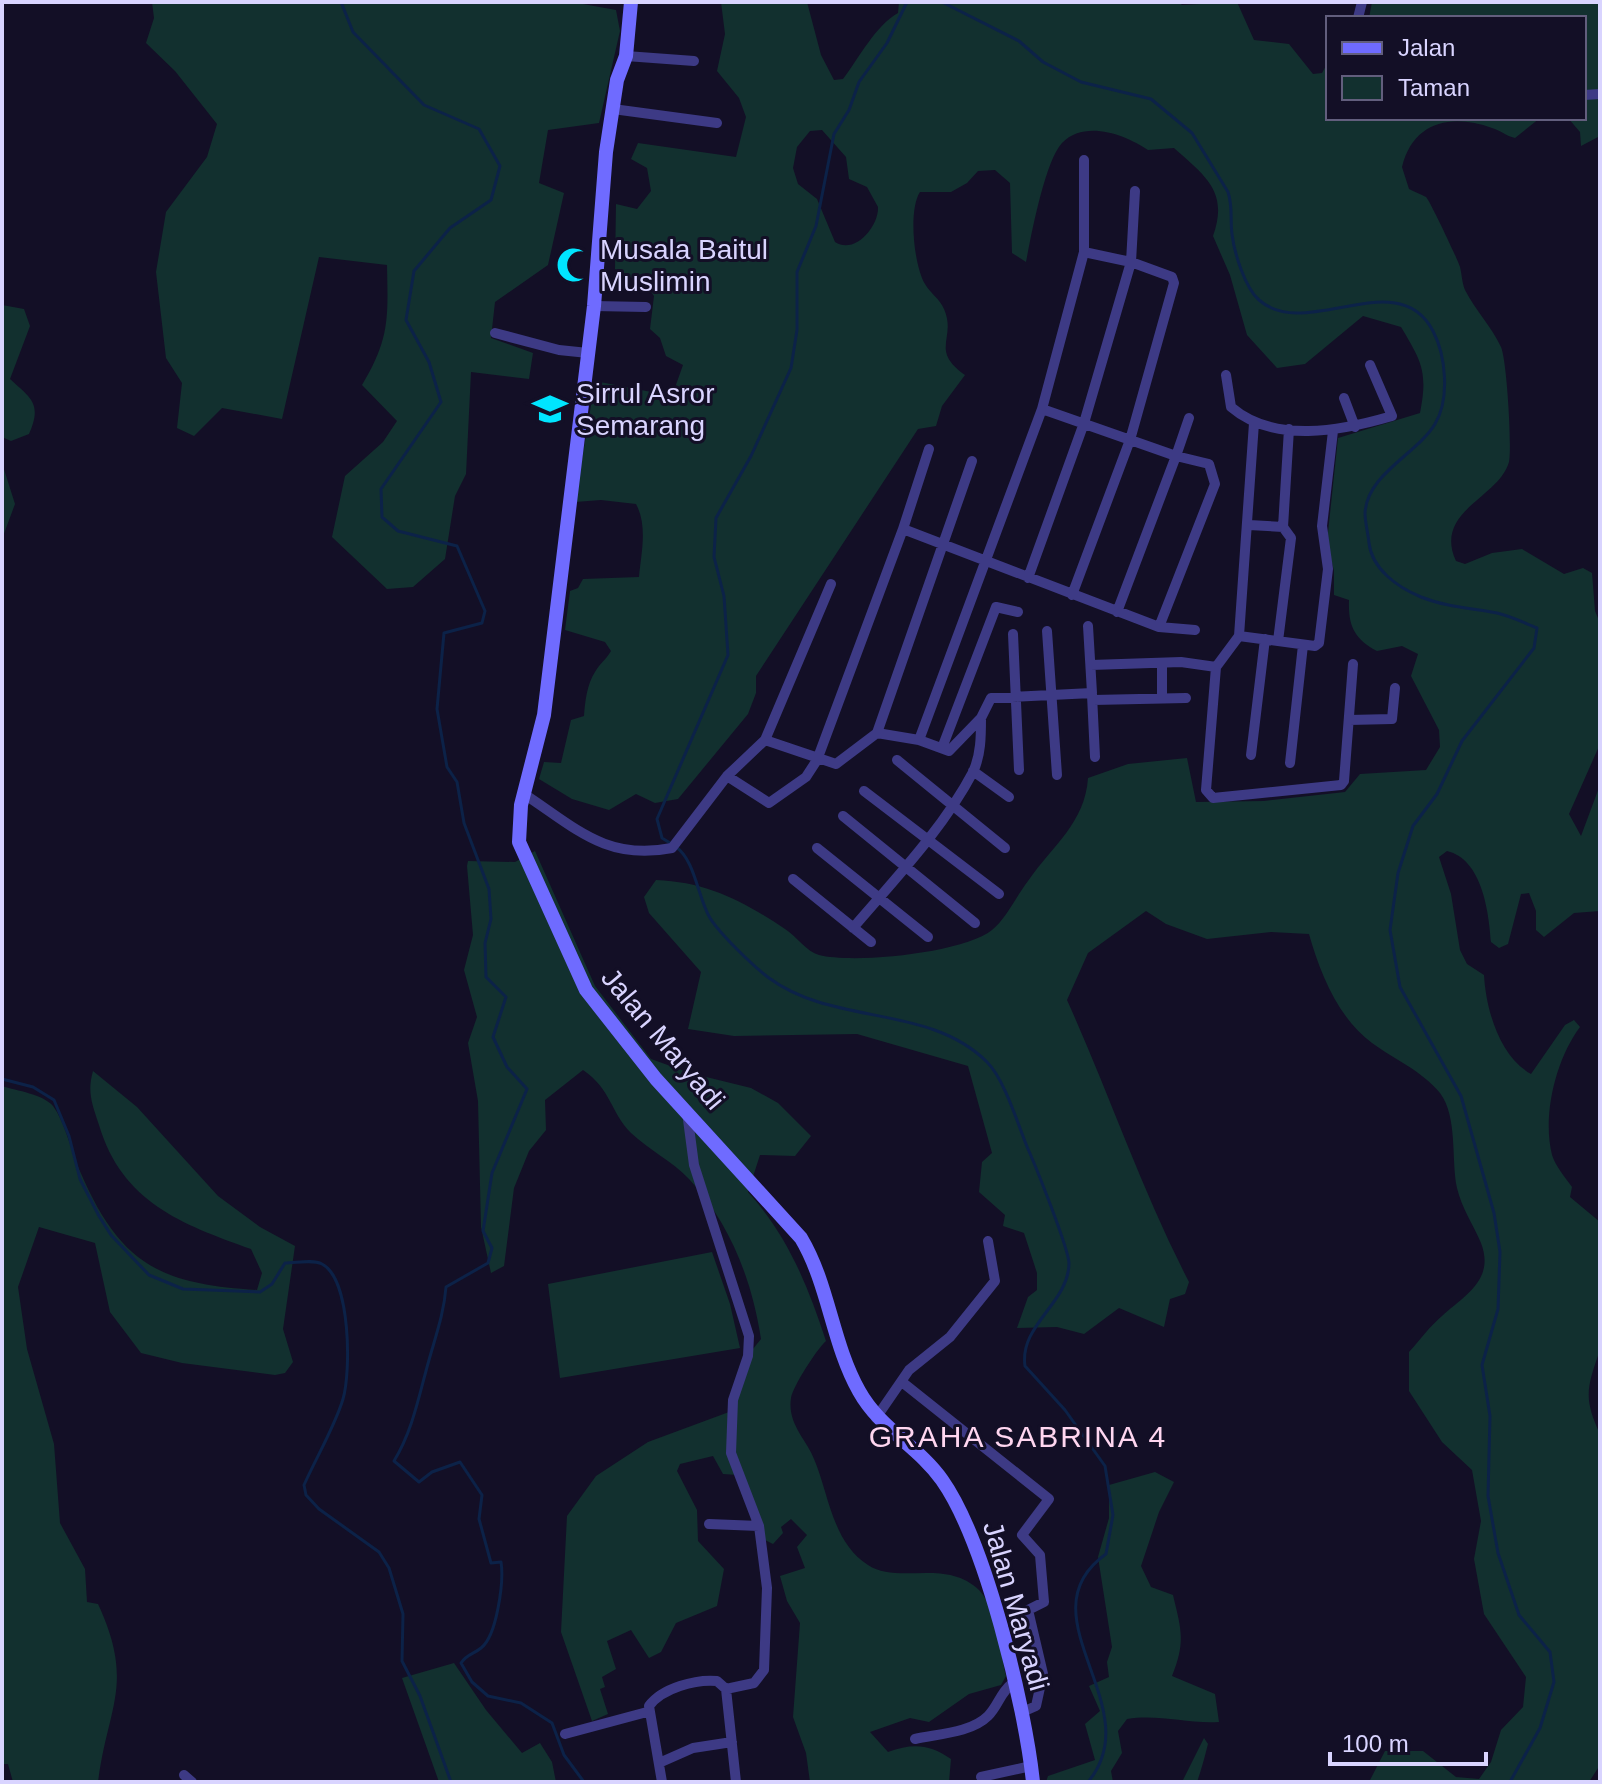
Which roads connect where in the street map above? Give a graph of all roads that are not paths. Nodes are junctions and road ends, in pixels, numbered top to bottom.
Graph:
1 (631, 2) edge
2 (626, 56) junction
3 (694, 61) dead end
4 (613, 109) junction
5 (717, 123) dead end
6 (1084, 160) dead end
7 (1135, 191) dead end
8 (1084, 252) junction
9 (1131, 262) junction
10 (594, 306) junction
11 (646, 307) dead end
12 (495, 333) dead end
13 (588, 353) junction
14 (1370, 365) dead end
15 (1226, 375) dead end
16 (1344, 398) dead end
17 (1042, 409) junction
18 (1189, 418) dead end
19 (1084, 423) junction
20 (1254, 423) junction
21 (1355, 427) junction
22 (1289, 429) junction
23 (1333, 431) junction
24 (1130, 440) junction
25 (929, 449) dead end
26 (1176, 456) junction
27 (972, 461) dead end
28 (1249, 525) junction
29 (1283, 527) junction
30 (903, 529) junction
31 (944, 544) junction
32 (986, 561) junction
33 (1028, 578) junction
34 (831, 584) dead end
35 (1072, 595) junction
36 (1018, 612) dead end
37 (1117, 612) junction
38 (1088, 626) dead end
39 (1159, 627) junction
40 (1195, 630) dead end
41 (1047, 631) dead end
42 (1013, 634) dead end
43 (1239, 636) junction
44 (1265, 639) junction
45 (1278, 641) junction
46 (1303, 645) junction
47 (1162, 663) junction
48 (1353, 664) dead end
49 (1091, 665) junction
50 (1216, 667) junction
51 (1395, 688) dead end
52 (1017, 697) junction
53 (1051, 697) junction
54 (1092, 697) junction
55 (1162, 697) junction
56 (1186, 698) dead end
57 (981, 718) junction
58 (1349, 720) junction
59 (877, 733) junction
60 (765, 740) junction
61 (919, 740) junction
62 (942, 748) junction
63 (1251, 755) dead end
64 (1095, 757) dead end
65 (817, 760) junction
66 (897, 760) dead end
67 (1290, 763) dead end
68 (1019, 770) dead end
69 (973, 771) junction
70 (1057, 775) dead end
71 (727, 776) junction
72 (864, 791) dead end
73 (524, 794) junction
74 (1009, 797) dead end
75 (951, 804) junction
76 (843, 816) dead end
77 (927, 839) junction
78 (817, 848) dead end
79 (1005, 848) dead end
80 (904, 867) junction
81 (793, 879) dead end
82 (999, 894) dead end
83 (879, 898) junction
84 (975, 923) dead end
85 (853, 928) junction
86 (928, 937) dead end
87 (871, 942) dead end
88 (686, 1110) junction
89 (988, 1241) dead end
90 (902, 1382) junction
91 (876, 1418) junction
92 (709, 1524) dead end
93 (759, 1526) junction
94 (1014, 1682) junction
95 (726, 1689) junction
96 (647, 1712) junction
97 (1020, 1713) junction
98 (565, 1734) dead end
99 (915, 1739) dead end
100 (732, 1742) junction
101 (659, 1763) junction
102 (1031, 1766) junction
103 (981, 1777) dead end
104 (662, 1782) edge
105 (736, 1782) edge
106 (1033, 1782) edge

1 - 2 street, Jalan Maryadi
2 - 3 street
2 - 4 street, Jalan Maryadi
4 - 5 street
4 - 10 street, Jalan Maryadi
6 - 8 street
7 - 9 street
8 - 9 street
8 - 17 street
9 - 19 street
9 - 24 street
10 - 11 street
10 - 13 street, Jalan Maryadi
12 - 13 street
13 - 73 street, Jalan Maryadi
14 - 21 street
15 - 20 street
16 - 21 street
17 - 19 street
17 - 32 street
18 - 26 street
19 - 24 street
19 - 33 street
20 - 22 street
20 - 28 street
21 - 23 street
22 - 23 street
22 - 29 street
23 - 46 street
24 - 26 street
24 - 35 street
25 - 30 street
26 - 37 street
26 - 39 street
27 - 31 street
28 - 29 street
28 - 43 street
29 - 45 street
30 - 31 street
30 - 65 street
31 - 32 street
31 - 59 street
32 - 33 street
32 - 61 street
33 - 35 street
34 - 60 street
35 - 37 street
36 - 62 street
37 - 39 street
38 - 49 street
39 - 40 street
41 - 53 street
42 - 52 street
43 - 44 street
43 - 50 street
44 - 45 street
44 - 63 street
45 - 46 street
46 - 67 street
47 - 49 street
47 - 50 street
47 - 55 street
48 - 58 street
49 - 54 street
50 - 58 street
51 - 58 street
52 - 53 street
52 - 57 street
52 - 68 street
53 - 54 street
53 - 70 street
54 - 55 street
54 - 64 street
55 - 56 street
57 - 62 street
57 - 69 street
59 - 61 street
59 - 65 street
60 - 65 street
60 - 71 street
61 - 62 street
65 - 71 street
66 - 75 street
69 - 74 street
69 - 75 street
71 - 73 street
72 - 77 street
73 - 88 street, Jalan Maryadi
75 - 77 street
75 - 79 street
76 - 80 street
77 - 80 street
77 - 82 street
78 - 83 street
80 - 83 street
80 - 84 street
81 - 85 street
83 - 85 street
83 - 86 street
85 - 87 street
88 - 91 street, Jalan Maryadi
88 - 93 street
89 - 90 street
90 - 91 street
90 - 97 street
91 - 94 street, Jalan Maryadi
92 - 93 street
93 - 95 street
94 - 97 street, Jalan Maryadi
94 - 99 street
95 - 96 street
95 - 100 street
96 - 98 street
96 - 101 street
97 - 102 street, Jalan Maryadi
100 - 101 street
100 - 105 street
101 - 104 street
102 - 103 street
102 - 106 street, Jalan Maryadi

